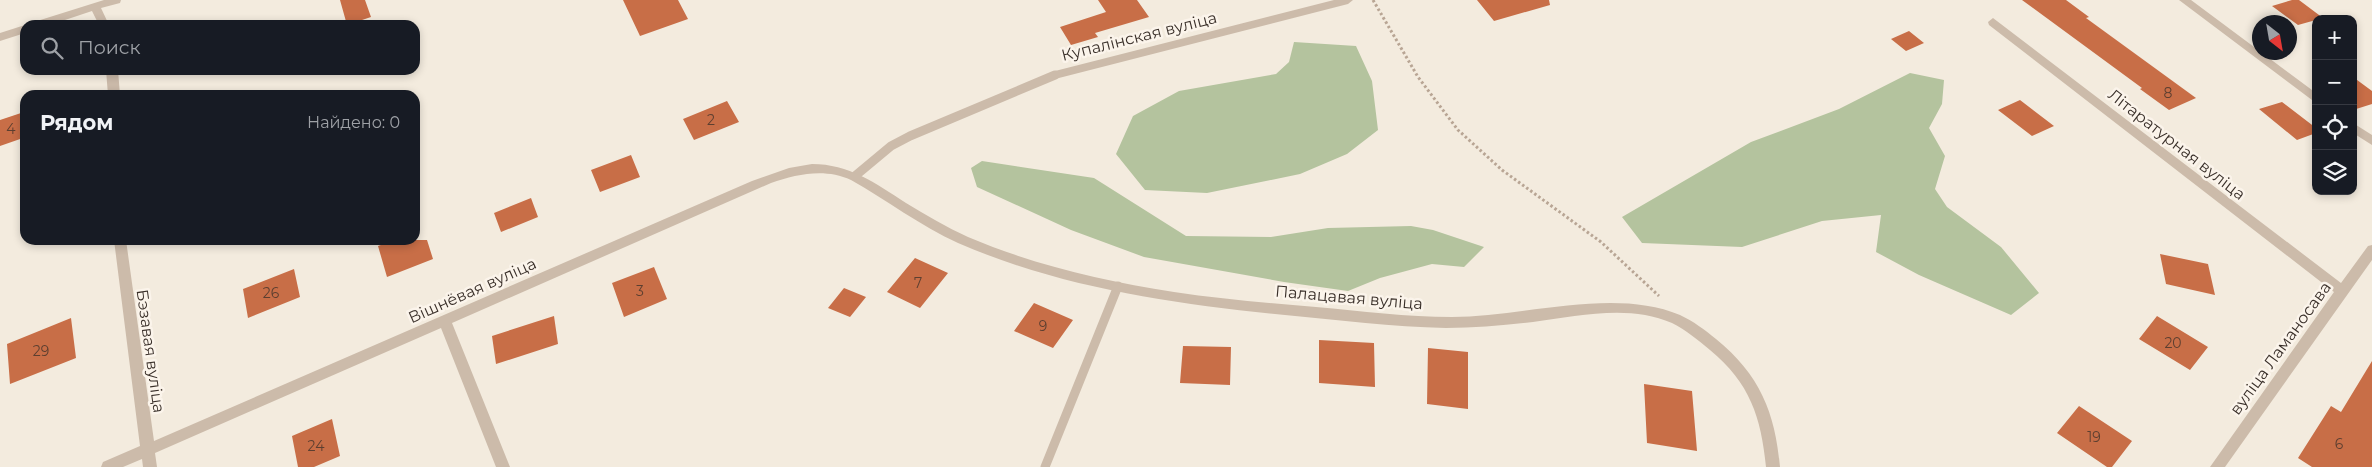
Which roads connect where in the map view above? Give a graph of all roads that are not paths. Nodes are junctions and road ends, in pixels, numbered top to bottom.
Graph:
1 (116, 0) edge
2 (1348, 0) edge
3 (2184, 0) edge
4 (94, 3) edge
5 (51, 20) edge
6 (102, 20) edge
7 (1993, 22) dead end
8 (20, 31) edge
9 (0, 37) edge
10 (112, 75) edge
11 (1055, 75) joint
12 (114, 90) edge
13 (2312, 96) edge
14 (2357, 130) edge
15 (2372, 141) edge
16 (854, 176) junction
17 (121, 245) edge
18 (2372, 250) edge
19 (1118, 286) junction
20 (2342, 291) junction
21 (444, 321) junction
22 (147, 450) junction
23 (108, 467) edge
24 (150, 467) edge
25 (503, 467) edge
26 (1045, 467) edge
27 (1774, 467) edge
28 (2217, 467) edge

1 - 4 street
2 - 11 street, Купалінская вуліца
3 - 13 street
4 - 5 street
4 - 6 street
7 - 20 street, Літаратурная вуліца
8 - 9 street
10 - 12 street
11 - 16 lane
14 - 15 street
16 - 19 street, Палацавая вуліца
16 - 21 street, Вішнёвая вуліца
17 - 22 street, Бэзавая вуліца
18 - 20 street, вуліца Ламаносава
19 - 26 lane
19 - 27 street, Палацавая вуліца
20 - 28 street, вуліца Ламаносава
21 - 22 street, Вішнёвая вуліца
21 - 25 street
22 - 23 street, Вішнёвая вуліца
22 - 24 street, Бэзавая вуліца

